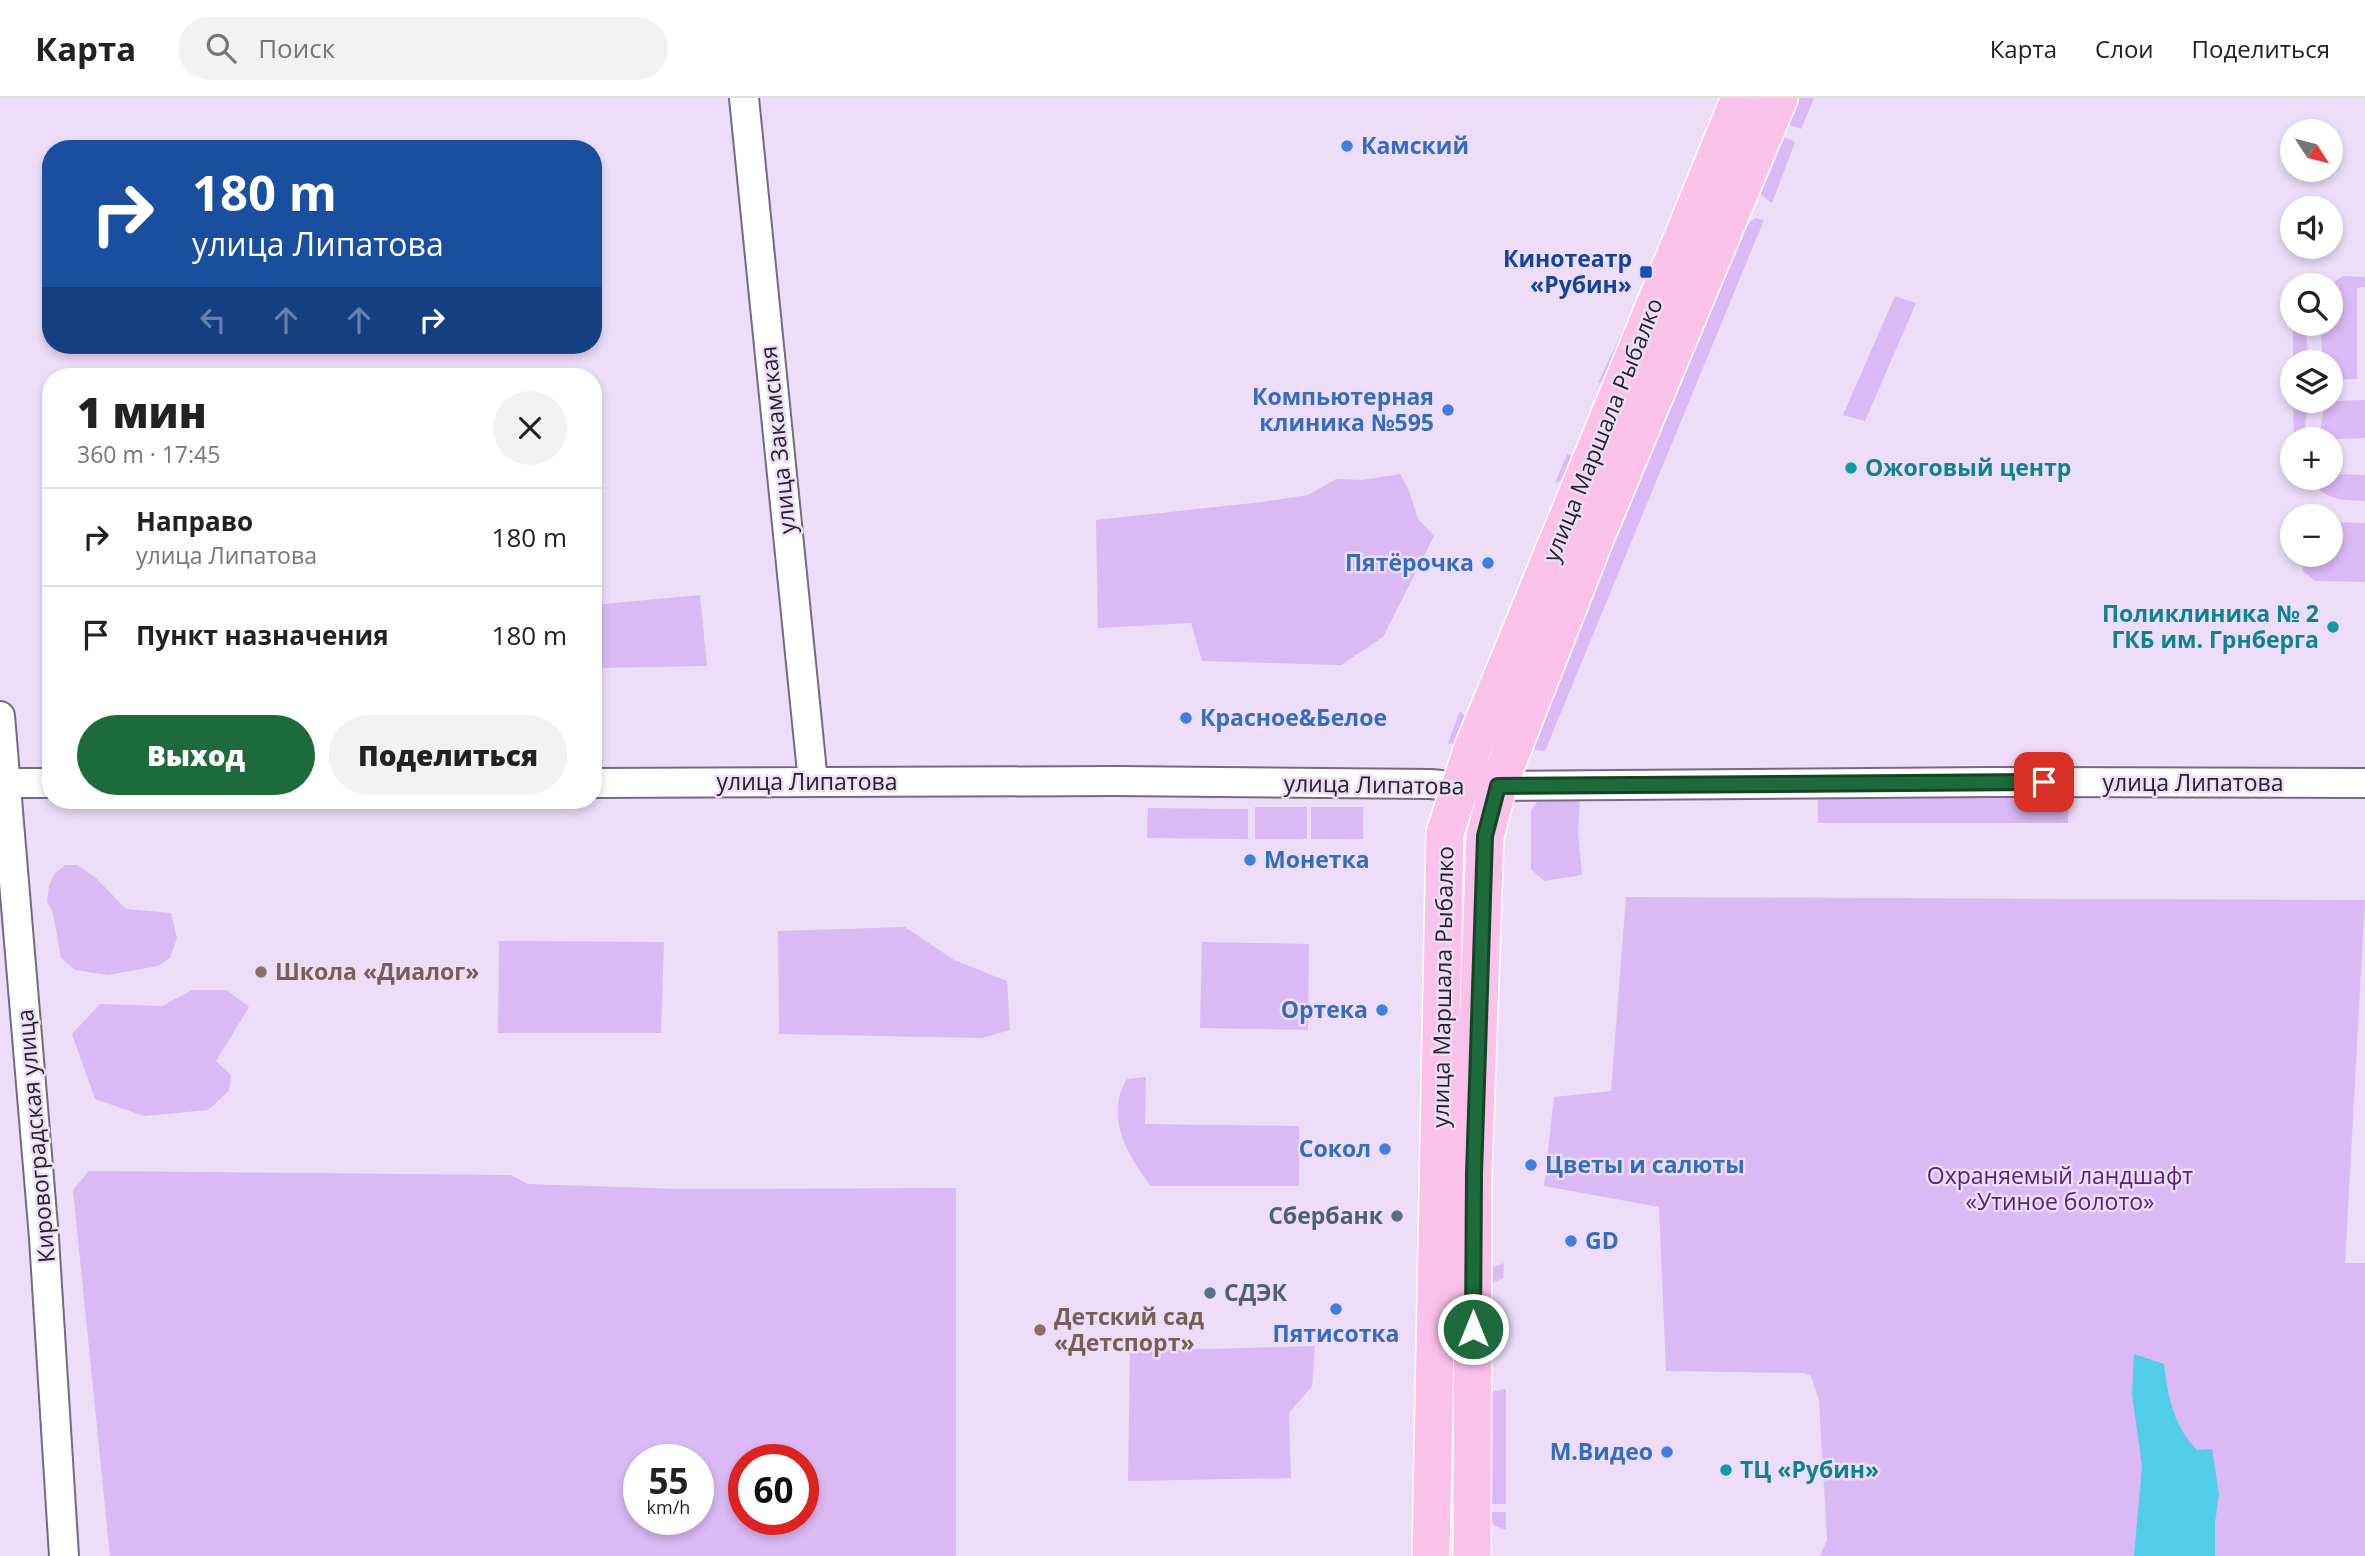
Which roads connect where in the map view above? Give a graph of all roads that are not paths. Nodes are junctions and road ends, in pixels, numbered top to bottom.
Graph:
1 (744, 98) edge
2 (1740, 98) edge
3 (1779, 98) edge
4 (1580, 531) junction
5 (0, 716) edge
6 (813, 782) junction
7 (7, 783) junction
8 (42, 783) edge
9 (602, 783) edge
10 (2365, 783) edge
11 (1498, 786) junction
12 (1459, 787) junction
13 (1457, 1175) junction
14 (64, 1556) edge
15 (1432, 1556) edge
16 (1472, 1556) edge

1 - 6 street, улица Закамская
2 - 4 main road, улица Маршала Рыбалко
3 - 4 main road, улица Маршала Рыбалко
4 - 11 main road, улица Маршала Рыбалко
4 - 12 main road, улица Маршала Рыбалко
5 - 7 street, Кировоградская улица
6 - 9 street, улица Липатова
6 - 12 street, улица Липатова
7 - 8 street
7 - 14 street, Кировоградская улица
10 - 11 street, улица Липатова
11 - 12 main road, улица Липатова
11 - 13 main road, улица Маршала Рыбалко
12 - 13 main road, улица Маршала Рыбалко
13 - 15 main road, улица Маршала Рыбалко
13 - 16 main road, улица Маршала Рыбалко

